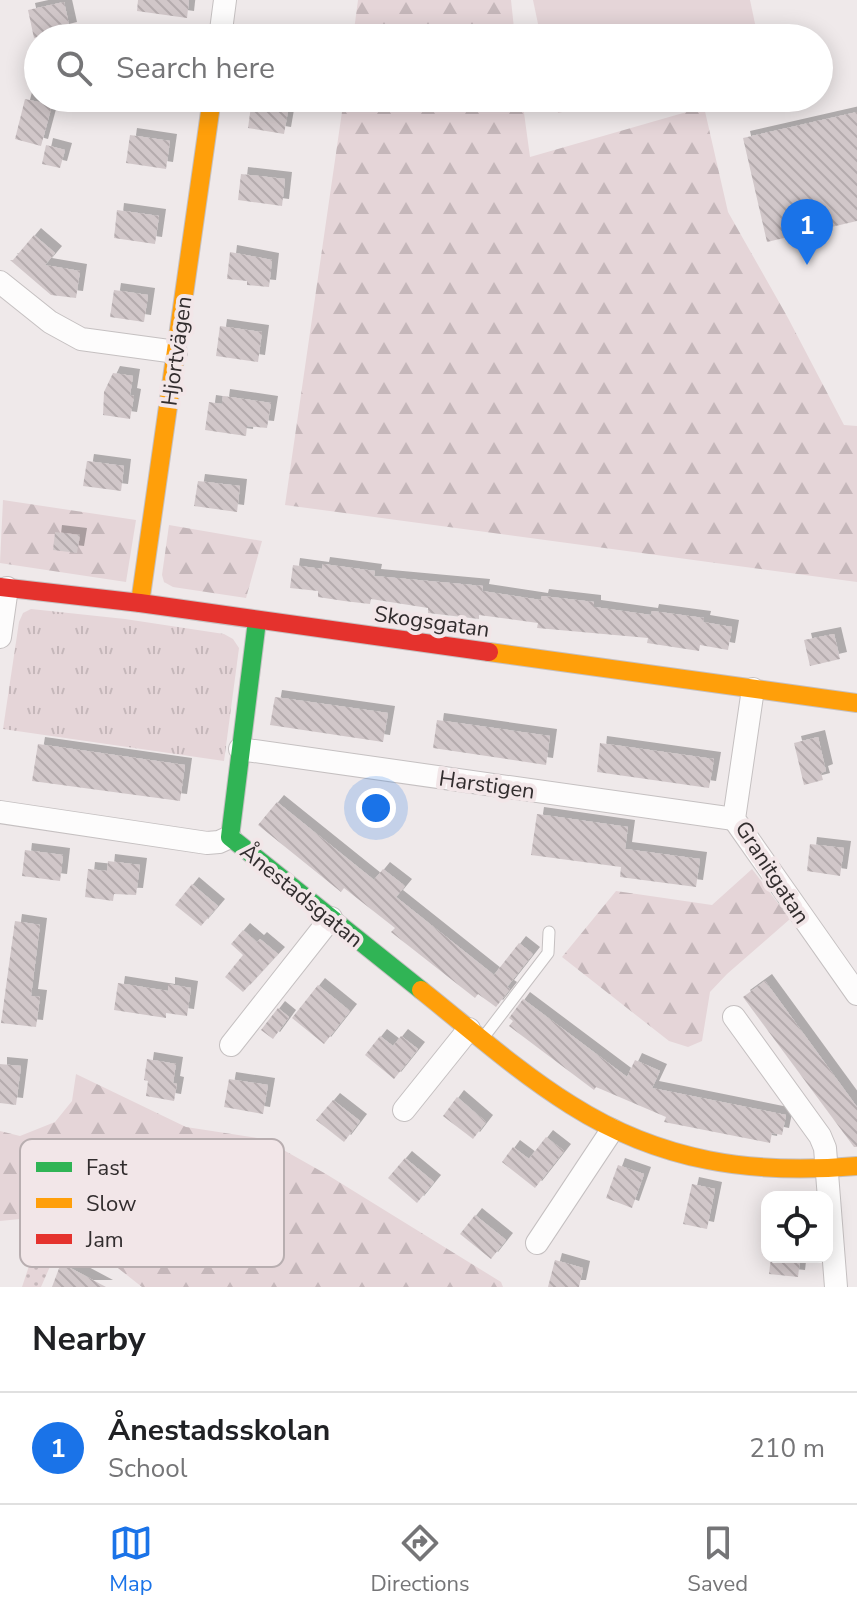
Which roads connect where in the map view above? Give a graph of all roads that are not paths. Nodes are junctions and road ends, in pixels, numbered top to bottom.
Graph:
1 (225, 0) edge
2 (222, 24) edge
3 (210, 112) edge
4 (0, 282) edge
5 (176, 352) junction
6 (4, 587) edge
7 (140, 603) junction
8 (257, 621) junction
9 (0, 637) edge
10 (753, 689) junction
11 (857, 703) edge
12 (240, 749) junction
13 (0, 812) edge
14 (734, 819) junction
15 (230, 837) junction
16 (331, 918) junction
17 (549, 932) dead end
18 (857, 994) edge
19 (734, 1017) dead end
20 (476, 1034) junction
21 (231, 1045) dead end
22 (404, 1110) dead end
23 (612, 1130) junction
24 (857, 1166) edge
25 (828, 1170) junction
26 (537, 1243) dead end
27 (836, 1287) edge

1 - 2 street
3 - 5 street, Hjortvägen
4 - 5 street
5 - 7 street, Hjortvägen
6 - 7 street, Skogsgatan
6 - 9 street
7 - 8 street, Skogsgatan
8 - 10 street, Skogsgatan
8 - 12 street, Ånestadsgatan
10 - 11 street, Skogsgatan
10 - 14 street, Granitgatan
12 - 14 street, Harstigen
12 - 15 street, Ånestadsgatan
13 - 15 street
14 - 18 street, Granitgatan
15 - 16 street, Ånestadsgatan
16 - 20 street, Ånestadsgatan
16 - 21 street
17 - 20 lane
19 - 25 street
20 - 22 street
20 - 23 street, Ånestadsgatan
23 - 25 street, Ånestadsgatan
23 - 26 street
24 - 25 street, Ånestadsgatan
25 - 27 street

